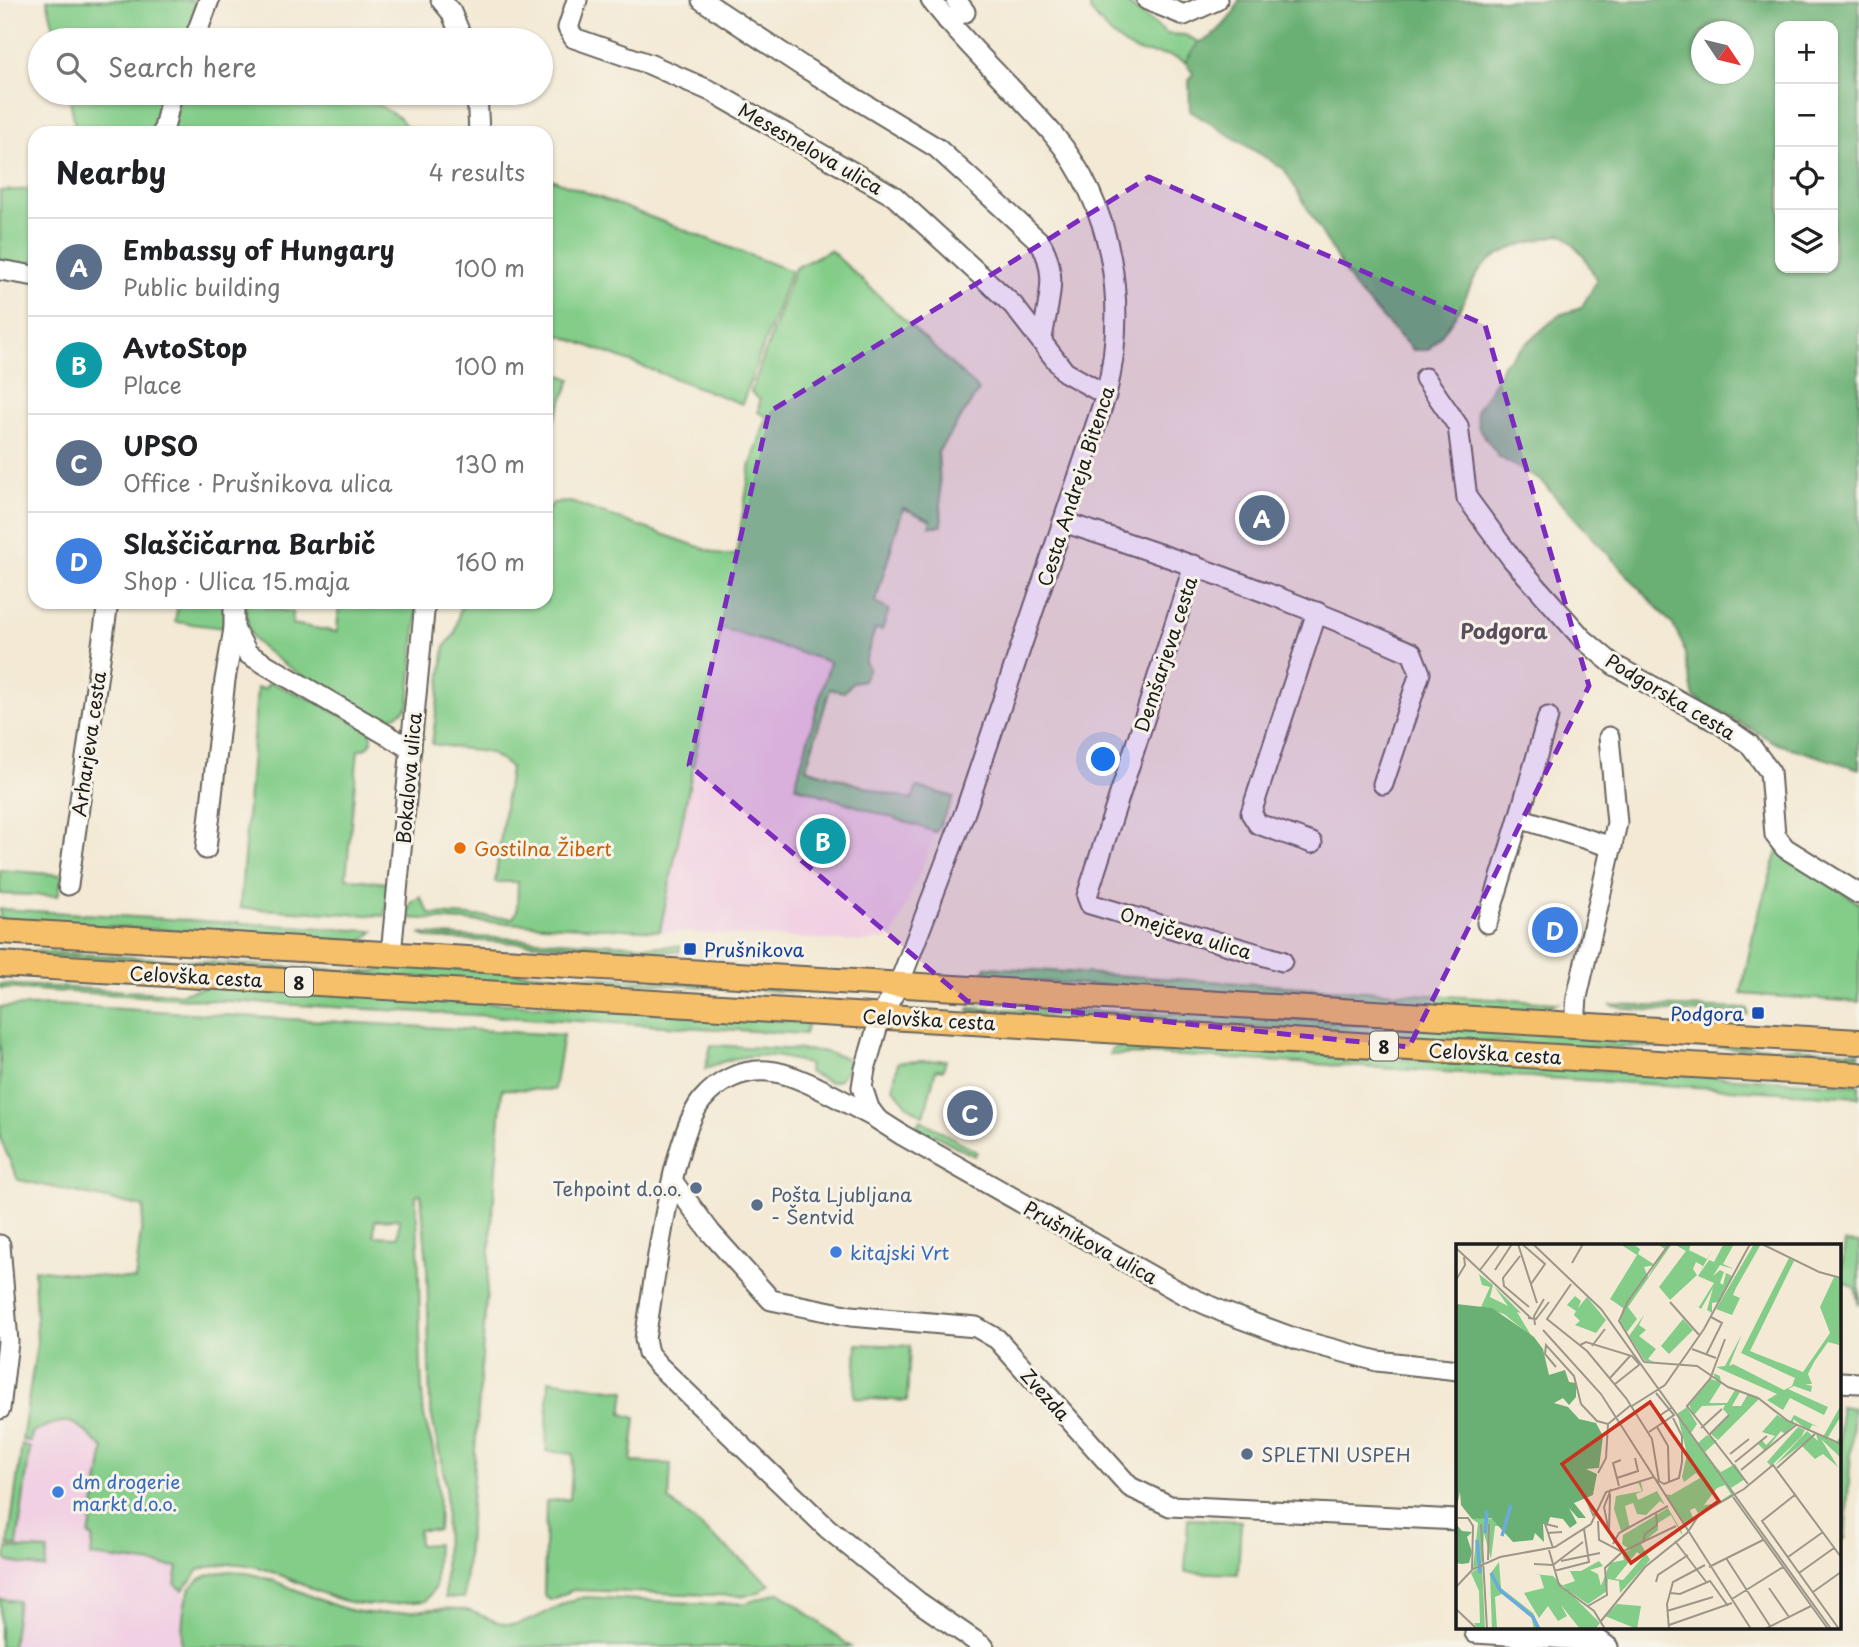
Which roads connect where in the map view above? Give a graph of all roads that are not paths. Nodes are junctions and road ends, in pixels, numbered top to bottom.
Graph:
1 (209, 0) edge
2 (441, 0) edge
3 (577, 0) edge
4 (702, 0) edge
5 (931, 0) edge
6 (956, 0) edge
7 (1147, 0) edge
8 (1217, 0) edge
9 (947, 20) junction
10 (198, 28) edge
11 (458, 28) edge
12 (169, 105) edge
13 (478, 105) edge
14 (165, 126) edge
15 (479, 126) edge
16 (0, 271) edge
17 (28, 275) edge
18 (1042, 340) junction
19 (1425, 378) dead end
20 (1106, 396) junction
21 (1063, 522) junction
22 (1194, 565) junction
23 (107, 609) edge
24 (234, 609) edge
25 (424, 609) edge
26 (1317, 612) junction
27 (234, 629) junction
28 (1548, 717) dead end
29 (1609, 737) dead end
30 (411, 749) junction
31 (1384, 784) dead end
32 (1519, 818) junction
33 (1312, 843) dead end
34 (1612, 847) junction
35 (206, 849) dead end
36 (68, 885) dead end
37 (1859, 894) edge
38 (1090, 904) joint
39 (1487, 923) dead end
40 (0, 931) edge
41 (391, 954) junction
42 (1282, 961) dead end
43 (0, 964) edge
44 (40, 967) junction
45 (0, 978) edge
46 (899, 984) junction
47 (880, 1018) junction
48 (1575, 1024) junction
49 (1859, 1042) edge
50 (1859, 1074) edge
51 (877, 1119) junction
52 (673, 1182) junction
53 (0, 1244) edge
54 (1456, 1370) edge
55 (0, 1409) edge
56 (1456, 1520) edge
57 (1475, 1636) edge
58 (1602, 1638) edge
59 (984, 1647) edge

1 - 10 street
2 - 11 street
3 - 18 street, Mesesnelova ulica
4 - 18 street
5 - 9 street, Cesta Andreja Bitenca
6 - 9 street
7 - 8 street
9 - 20 street, Cesta Andreja Bitenca
12 - 14 street
13 - 15 street
16 - 17 street
18 - 20 street, Mesesnelova ulica
19 - 37 street, Podgorska cesta
20 - 21 street, Cesta Andreja Bitenca
21 - 22 street
21 - 46 street, Cesta Andreja Bitenca
22 - 26 street
22 - 38 street, Demšarjeva cesta
23 - 36 street, Arharjeva cesta
24 - 27 street
25 - 30 street, Bokalova ulica
26 - 31 street
26 - 33 street
27 - 30 street
27 - 35 street
28 - 32 street
29 - 34 street
30 - 41 street, Bokalova ulica
32 - 34 street
32 - 39 street
34 - 48 street
38 - 42 street, Omejčeva ulica
40 - 41 main road, Celovška cesta / 8
41 - 46 main road, Celovška cesta / 8
43 - 44 main road, Celovška cesta / 8
44 - 45 main road
44 - 47 main road, Celovška cesta / 8
46 - 47 street
46 - 48 main road, Celovška cesta / 8
47 - 50 main road, Celovška cesta / 8
47 - 51 street
48 - 49 main road, Celovška cesta / 8
51 - 52 street
51 - 54 street, Prušnikova ulica
52 - 56 street, Zvezda
52 - 59 street
53 - 55 street
57 - 58 street

